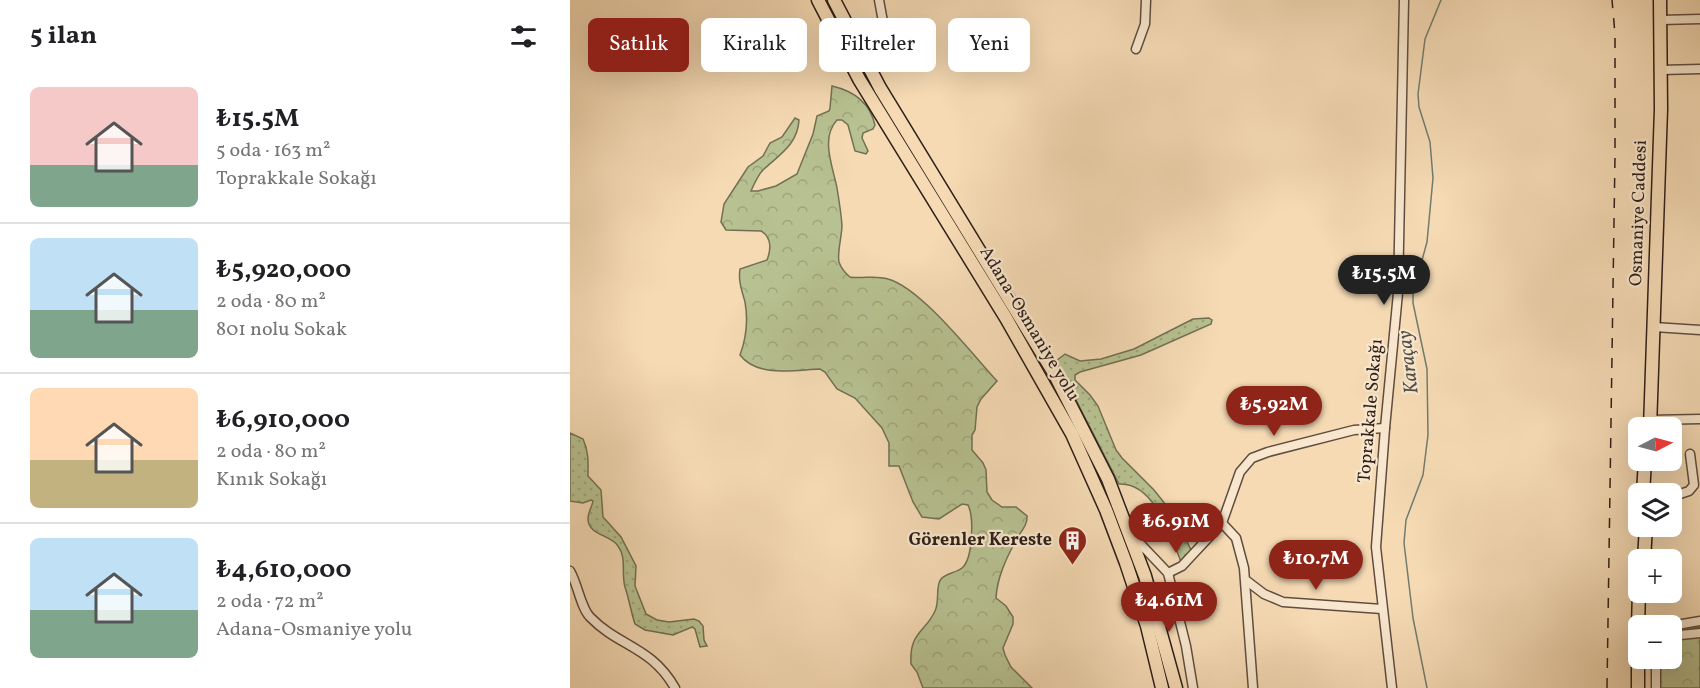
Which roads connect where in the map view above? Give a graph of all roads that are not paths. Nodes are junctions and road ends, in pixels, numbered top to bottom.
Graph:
1 (818, 0) edge
2 (879, 0) edge
3 (1146, 0) edge
4 (1404, 0) edge
5 (1654, 0) edge
6 (1660, 0) edge
7 (835, 1) edge
8 (882, 18) edge
9 (1700, 19) edge
10 (1661, 20) junction
11 (1136, 49) dead end
12 (1700, 69) edge
13 (1661, 70) junction
14 (1654, 327) junction
15 (1700, 330) edge
16 (1649, 417) edge
17 (1649, 417) edge
18 (1700, 419) edge
19 (1682, 421) edge
20 (1385, 428) junction
21 (1690, 454) dead end
22 (1682, 493) edge
23 (1222, 523) junction
24 (1129, 532) junction
25 (570, 571) edge
26 (1168, 573) junction
27 (1246, 581) junction
28 (1382, 609) junction
29 (1700, 621) edge
30 (1682, 624) edge
31 (1700, 633) edge
32 (1682, 635) edge
33 (1638, 669) edge
34 (1643, 669) edge
35 (1656, 669) edge
36 (675, 688) edge
37 (1162, 688) edge
38 (1176, 688) edge
39 (1193, 688) edge
40 (1254, 688) edge
41 (1392, 688) edge
42 (1638, 688) edge
43 (1643, 688) edge
44 (1656, 688) edge

1 - 37 highway, Adana-Osmaniye yolu
2 - 8 street
3 - 11 street
4 - 20 street, Toprakkale Sokağı
5 - 16 highway
6 - 10 highway, Osmaniye Caddesi
7 - 24 highway, Adana-Osmaniye yolu
9 - 10 street
10 - 13 highway, Osmaniye Caddesi
12 - 13 street
13 - 14 highway, Osmaniye Caddesi
14 - 15 street
14 - 17 highway, Osmaniye Caddesi
18 - 19 street
20 - 23 street
20 - 28 street, Toprakkale Sokağı
21 - 22 street
23 - 26 street
23 - 27 street
24 - 26 street
24 - 38 highway, Adana-Osmaniye yolu
25 - 36 street
26 - 39 street
27 - 28 street
27 - 40 street
28 - 41 street, Toprakkale Sokağı
29 - 30 street
31 - 32 street
33 - 42 highway
34 - 43 highway
35 - 44 street

